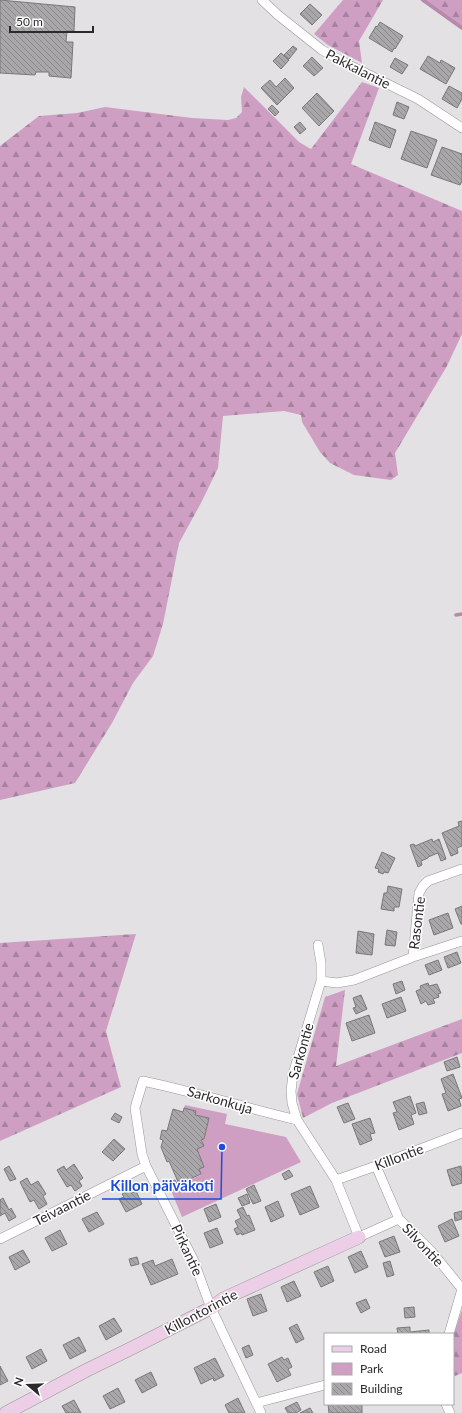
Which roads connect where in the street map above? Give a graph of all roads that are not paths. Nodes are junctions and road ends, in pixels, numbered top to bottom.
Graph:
1 (262, 0) edge
2 (462, 128) edge
3 (462, 869) edge
4 (462, 941) edge
5 (318, 945) dead end
6 (413, 956) junction
7 (321, 981) junction
8 (143, 1082) joint
9 (297, 1120) junction
10 (462, 1133) edge
11 (146, 1166) junction
12 (376, 1166) junction
13 (336, 1180) junction
14 (399, 1219) junction
15 (359, 1237) junction
16 (0, 1239) edge
17 (462, 1289) edge
18 (212, 1308) junction
19 (449, 1333) edge
20 (324, 1385) edge
21 (256, 1403) junction
22 (6, 1413) edge
23 (261, 1413) edge

1 - 2 street, Pakkalantie
3 - 6 street, Rasontie
4 - 6 street
5 - 7 street, Sarkontie
6 - 7 street, Rasontie
7 - 9 street, Sarkontie
8 - 9 street, Sarkonkuja
8 - 11 street, Pirkantie
9 - 13 street, Sarkontie
10 - 12 street, Killontie
11 - 16 street, Teivaantie
11 - 18 street, Pirkantie
12 - 13 street, Killontie
12 - 14 street
13 - 15 street, Sarkontie
14 - 15 street, Killontorintie
14 - 17 street, Silvontie
15 - 18 street, Killontorintie
17 - 19 street
18 - 21 street, Pirkantie
18 - 22 street, Killontorintie
20 - 21 street
21 - 23 street, Pirkantie

